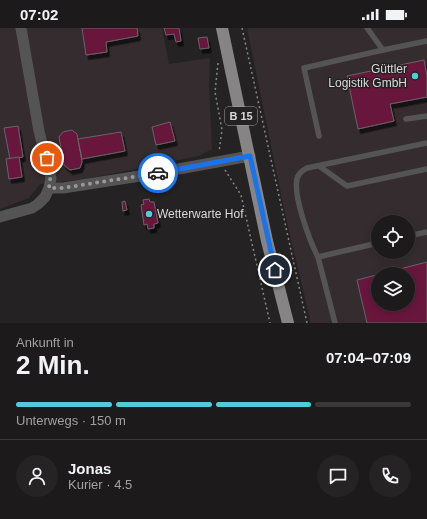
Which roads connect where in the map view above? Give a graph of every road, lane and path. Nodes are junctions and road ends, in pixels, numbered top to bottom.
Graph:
1 (21, 28) edge
2 (222, 28) edge
3 (242, 28) edge
4 (367, 28) edge
5 (427, 41) edge
6 (384, 50) junction
7 (218, 62) dead end
8 (427, 116) edge
9 (406, 119) dead end
10 (319, 136) dead end
11 (427, 143) edge
12 (250, 156) junction
13 (220, 162) junction
14 (319, 166) junction
15 (427, 169) edge
16 (49, 188) junction
17 (0, 217) edge
18 (427, 232) edge
19 (415, 235) edge
20 (371, 245) edge
21 (318, 257) junction
22 (270, 323) edge
23 (288, 323) edge
24 (307, 323) edge
25 (335, 323) edge

1 - 16 street
2 - 12 main road, B 15
3 - 24 path
4 - 6 lane
5 - 6 lane
6 - 10 lane
7 - 13 path
8 - 9 lane
11 - 14 lane
12 - 13 street
12 - 23 main road, B 15
13 - 16 street
13 - 22 path
14 - 15 lane
14 - 21 lane
16 - 17 street
18 - 19 lane
20 - 21 lane
21 - 25 lane

